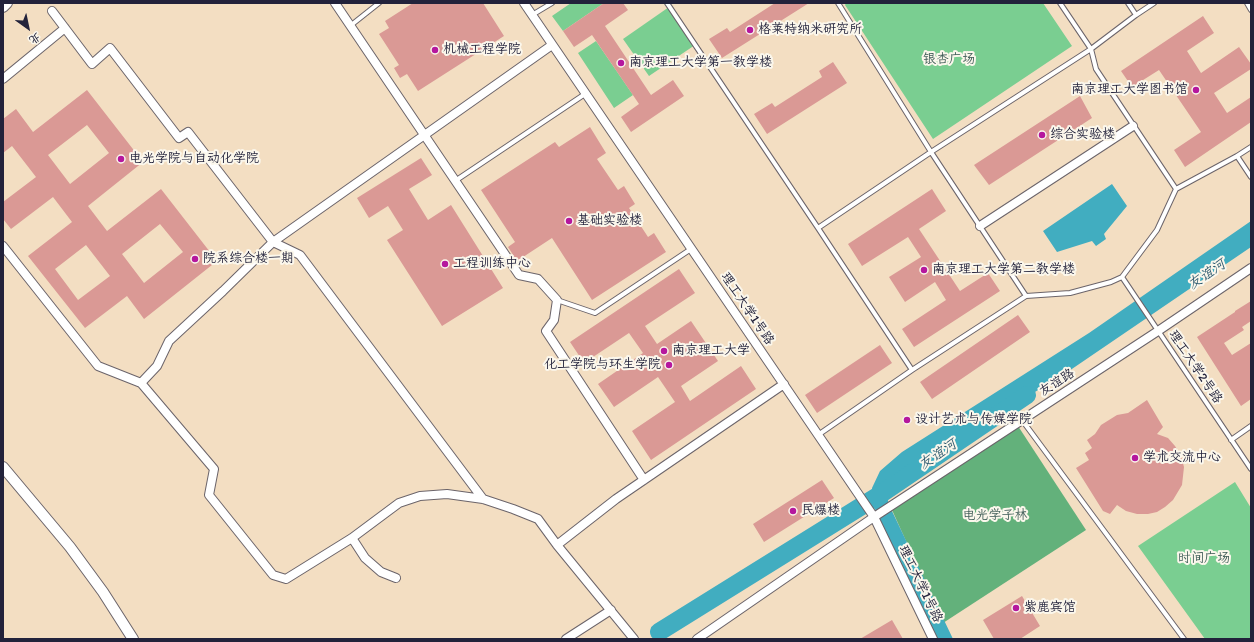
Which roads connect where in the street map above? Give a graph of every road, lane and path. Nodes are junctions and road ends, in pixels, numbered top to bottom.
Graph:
1 (7, 3) edge
2 (335, 3) edge
3 (379, 3) edge
4 (524, 3) edge
5 (552, 3) edge
6 (667, 3) edge
7 (838, 3) edge
8 (1060, 3) edge
9 (1128, 3) edge
10 (1154, 3) edge
11 (1246, 3) edge
12 (3, 7) edge
13 (1251, 10) edge
14 (52, 11) dead end
15 (1136, 15) junction
16 (532, 16) junction
17 (350, 26) junction
18 (65, 28) junction
19 (552, 46) junction
20 (1091, 49) junction
21 (3, 79) edge
22 (585, 94) junction
23 (1133, 126) junction
24 (424, 135) junction
25 (1251, 147) edge
26 (931, 152) junction
27 (1237, 156) junction
28 (1251, 177) edge
29 (455, 181) junction
30 (1176, 189) junction
31 (980, 226) junction
32 (818, 228) junction
33 (273, 242) junction
34 (3, 246) edge
35 (691, 249) junction
36 (1251, 268) edge
37 (1122, 277) junction
38 (1026, 296) junction
39 (557, 300) junction
40 (1158, 330) junction
41 (912, 370) junction
42 (141, 383) junction
43 (784, 384) junction
44 (1022, 420) junction
45 (1251, 426) edge
46 (818, 435) junction
47 (1231, 440) junction
48 (3, 467) edge
49 (1251, 469) edge
50 (644, 480) junction
51 (483, 499) junction
52 (874, 517) junction
53 (352, 538) junction
54 (557, 545) junction
55 (396, 578) dead end
56 (611, 610) junction
57 (133, 639) edge
58 (566, 639) edge
59 (634, 639) edge
60 (697, 639) edge
61 (933, 639) edge
62 (1184, 639) edge

1 - 12 street
2 - 17 street
3 - 17 lane
4 - 16 street, 理工大学1号路
5 - 16 lane
6 - 32 lane
7 - 26 lane
8 - 20 lane
9 - 15 lane
10 - 15 lane
11 - 13 lane
14 - 18 street
15 - 20 lane
16 - 19 street, 理工大学1号路
17 - 24 street
18 - 21 street
18 - 33 street
19 - 22 street, 理工大学1号路
19 - 24 street
20 - 23 lane
20 - 26 lane
22 - 29 lane
22 - 35 street, 理工大学1号路
23 - 30 lane
23 - 31 street
24 - 29 street
24 - 33 street
25 - 27 lane
26 - 31 lane
26 - 32 lane
27 - 28 lane
27 - 30 lane
29 - 39 street
30 - 37 lane
31 - 38 lane
32 - 41 lane
33 - 42 street
33 - 51 street
34 - 42 street
35 - 39 lane
35 - 43 street, 理工大学1号路
36 - 40 street, 友谊路
37 - 38 lane
37 - 40 lane, 理工大学2号路
38 - 41 lane
39 - 50 street
40 - 44 street, 友谊路
40 - 47 lane, 理工大学2号路
41 - 46 lane
42 - 53 street
43 - 46 street, 理工大学1号路
43 - 50 street
44 - 52 street, 友谊路
44 - 62 lane
45 - 47 lane
46 - 52 street, 理工大学1号路
47 - 49 lane, 理工大学2号路
48 - 57 street
50 - 54 street
51 - 53 street
51 - 54 street
52 - 60 street, 友谊路
52 - 61 street, 理工大学1号路
53 - 55 street
54 - 56 street
56 - 58 street
56 - 59 street

